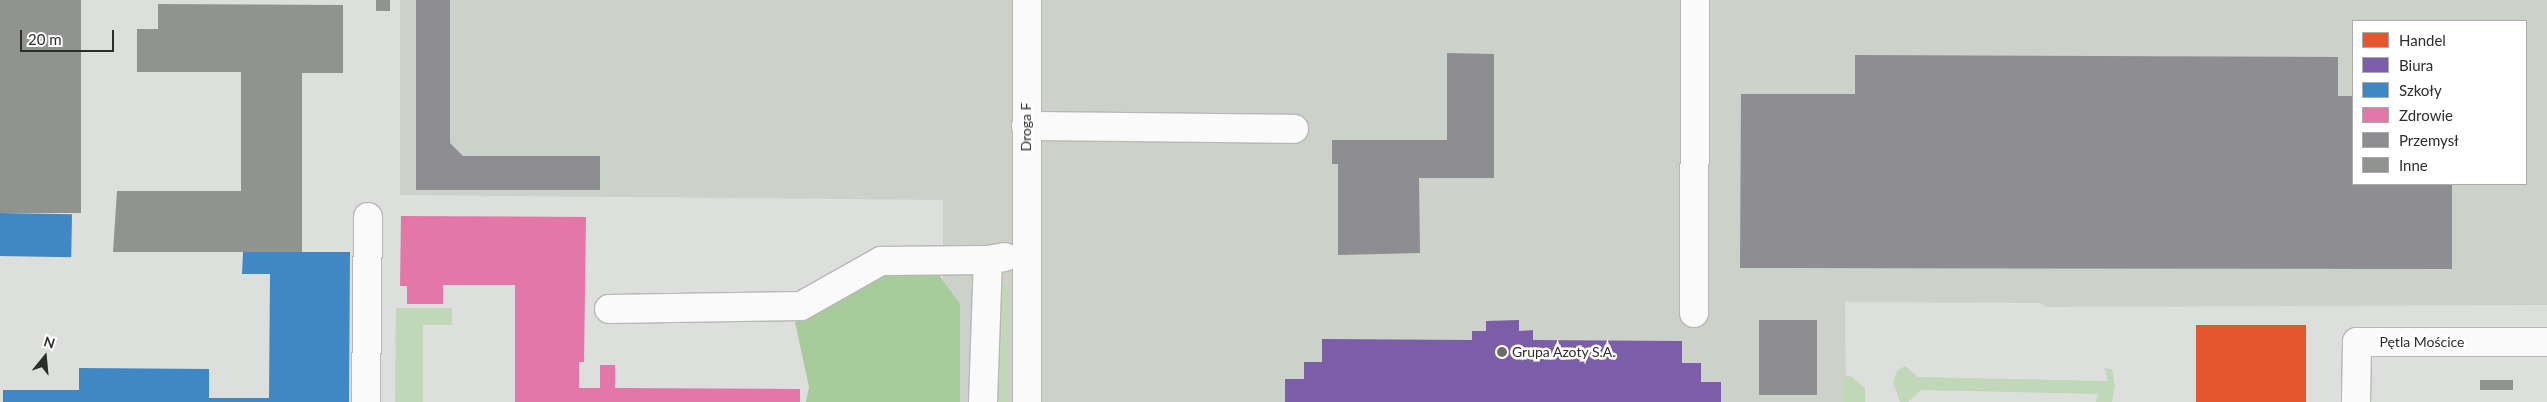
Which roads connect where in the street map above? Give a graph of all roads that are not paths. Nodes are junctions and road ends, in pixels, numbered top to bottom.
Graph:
1 (1027, 0) edge
2 (1695, 0) edge
3 (1026, 126) junction
4 (1294, 130) dead end
5 (368, 217) dead end
6 (1026, 254) junction
7 (988, 260) junction
8 (609, 309) dead end
9 (1694, 313) dead end
10 (2547, 342) edge
11 (1027, 397) edge
12 (366, 402) edge
13 (983, 402) edge
14 (2356, 402) edge

1 - 3 lane, Droga F
2 - 9 lane
3 - 4 lane
3 - 6 lane, Droga F
5 - 12 lane
6 - 7 lane
6 - 11 lane, Droga F
7 - 8 lane
7 - 13 lane
10 - 14 lane, Pętla Mościce

